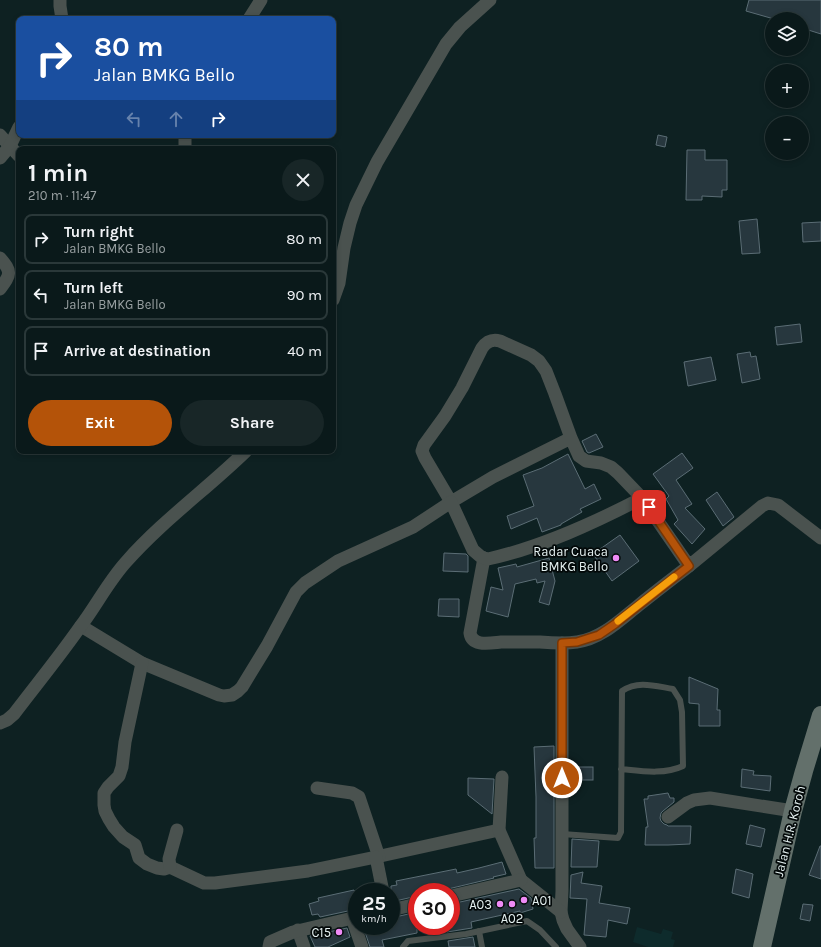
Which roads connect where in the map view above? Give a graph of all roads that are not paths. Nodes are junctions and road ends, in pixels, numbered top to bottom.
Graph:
1 (60, 0) edge
2 (261, 0) edge
3 (490, 0) edge
4 (62, 16) edge
5 (251, 16) edge
6 (16, 133) edge
7 (0, 135) edge
8 (10, 146) junction
9 (16, 153) edge
10 (0, 158) edge
11 (0, 258) edge
12 (0, 289) edge
13 (336, 293) edge
14 (571, 438) junction
15 (243, 454) edge
16 (642, 498) junction
17 (451, 502) junction
18 (821, 538) edge
19 (484, 558) junction
20 (689, 566) junction
21 (81, 626) junction
22 (562, 643) junction
23 (142, 663) junction
24 (821, 716) edge
25 (0, 723) edge
26 (621, 769) junction
27 (502, 777) dead end
28 (317, 788) dead end
29 (793, 811) junction
30 (668, 817) dead end
31 (177, 830) dead end
32 (499, 830) junction
33 (562, 834) junction
34 (378, 857) junction
35 (170, 867) junction
36 (521, 880) junction
37 (382, 883) edge
38 (460, 894) edge
39 (561, 912) junction
40 (348, 919) edge
41 (298, 930) junction
42 (480, 931) junction
43 (359, 935) edge
44 (269, 947) edge
45 (304, 947) edge
46 (362, 947) edge
47 (403, 947) edge
48 (482, 947) edge
49 (556, 947) edge
50 (580, 947) edge
51 (762, 947) edge

1 - 4 street
2 - 5 street
3 - 13 street
6 - 8 street
7 - 8 street
8 - 9 street
8 - 10 street
11 - 12 street
14 - 16 street
14 - 17 street
14 - 17 street
15 - 21 street
16 - 19 street
16 - 20 street
17 - 19 street
17 - 23 street
18 - 20 street
19 - 22 street
20 - 22 street
21 - 23 street
21 - 25 street
22 - 33 street
23 - 35 street
24 - 29 main road, Jalan H.R. Koroh
26 - 26 lane
26 - 33 lane
27 - 32 street
28 - 34 street
29 - 30 street
29 - 51 main road, Jalan H.R. Koroh
31 - 35 street
32 - 34 street
32 - 36 street
33 - 39 street
34 - 35 street
34 - 37 street
36 - 38 street
36 - 39 street
39 - 50 street
40 - 41 street
41 - 44 street
41 - 45 street
42 - 47 lane
42 - 48 lane
42 - 49 lane
43 - 46 street

